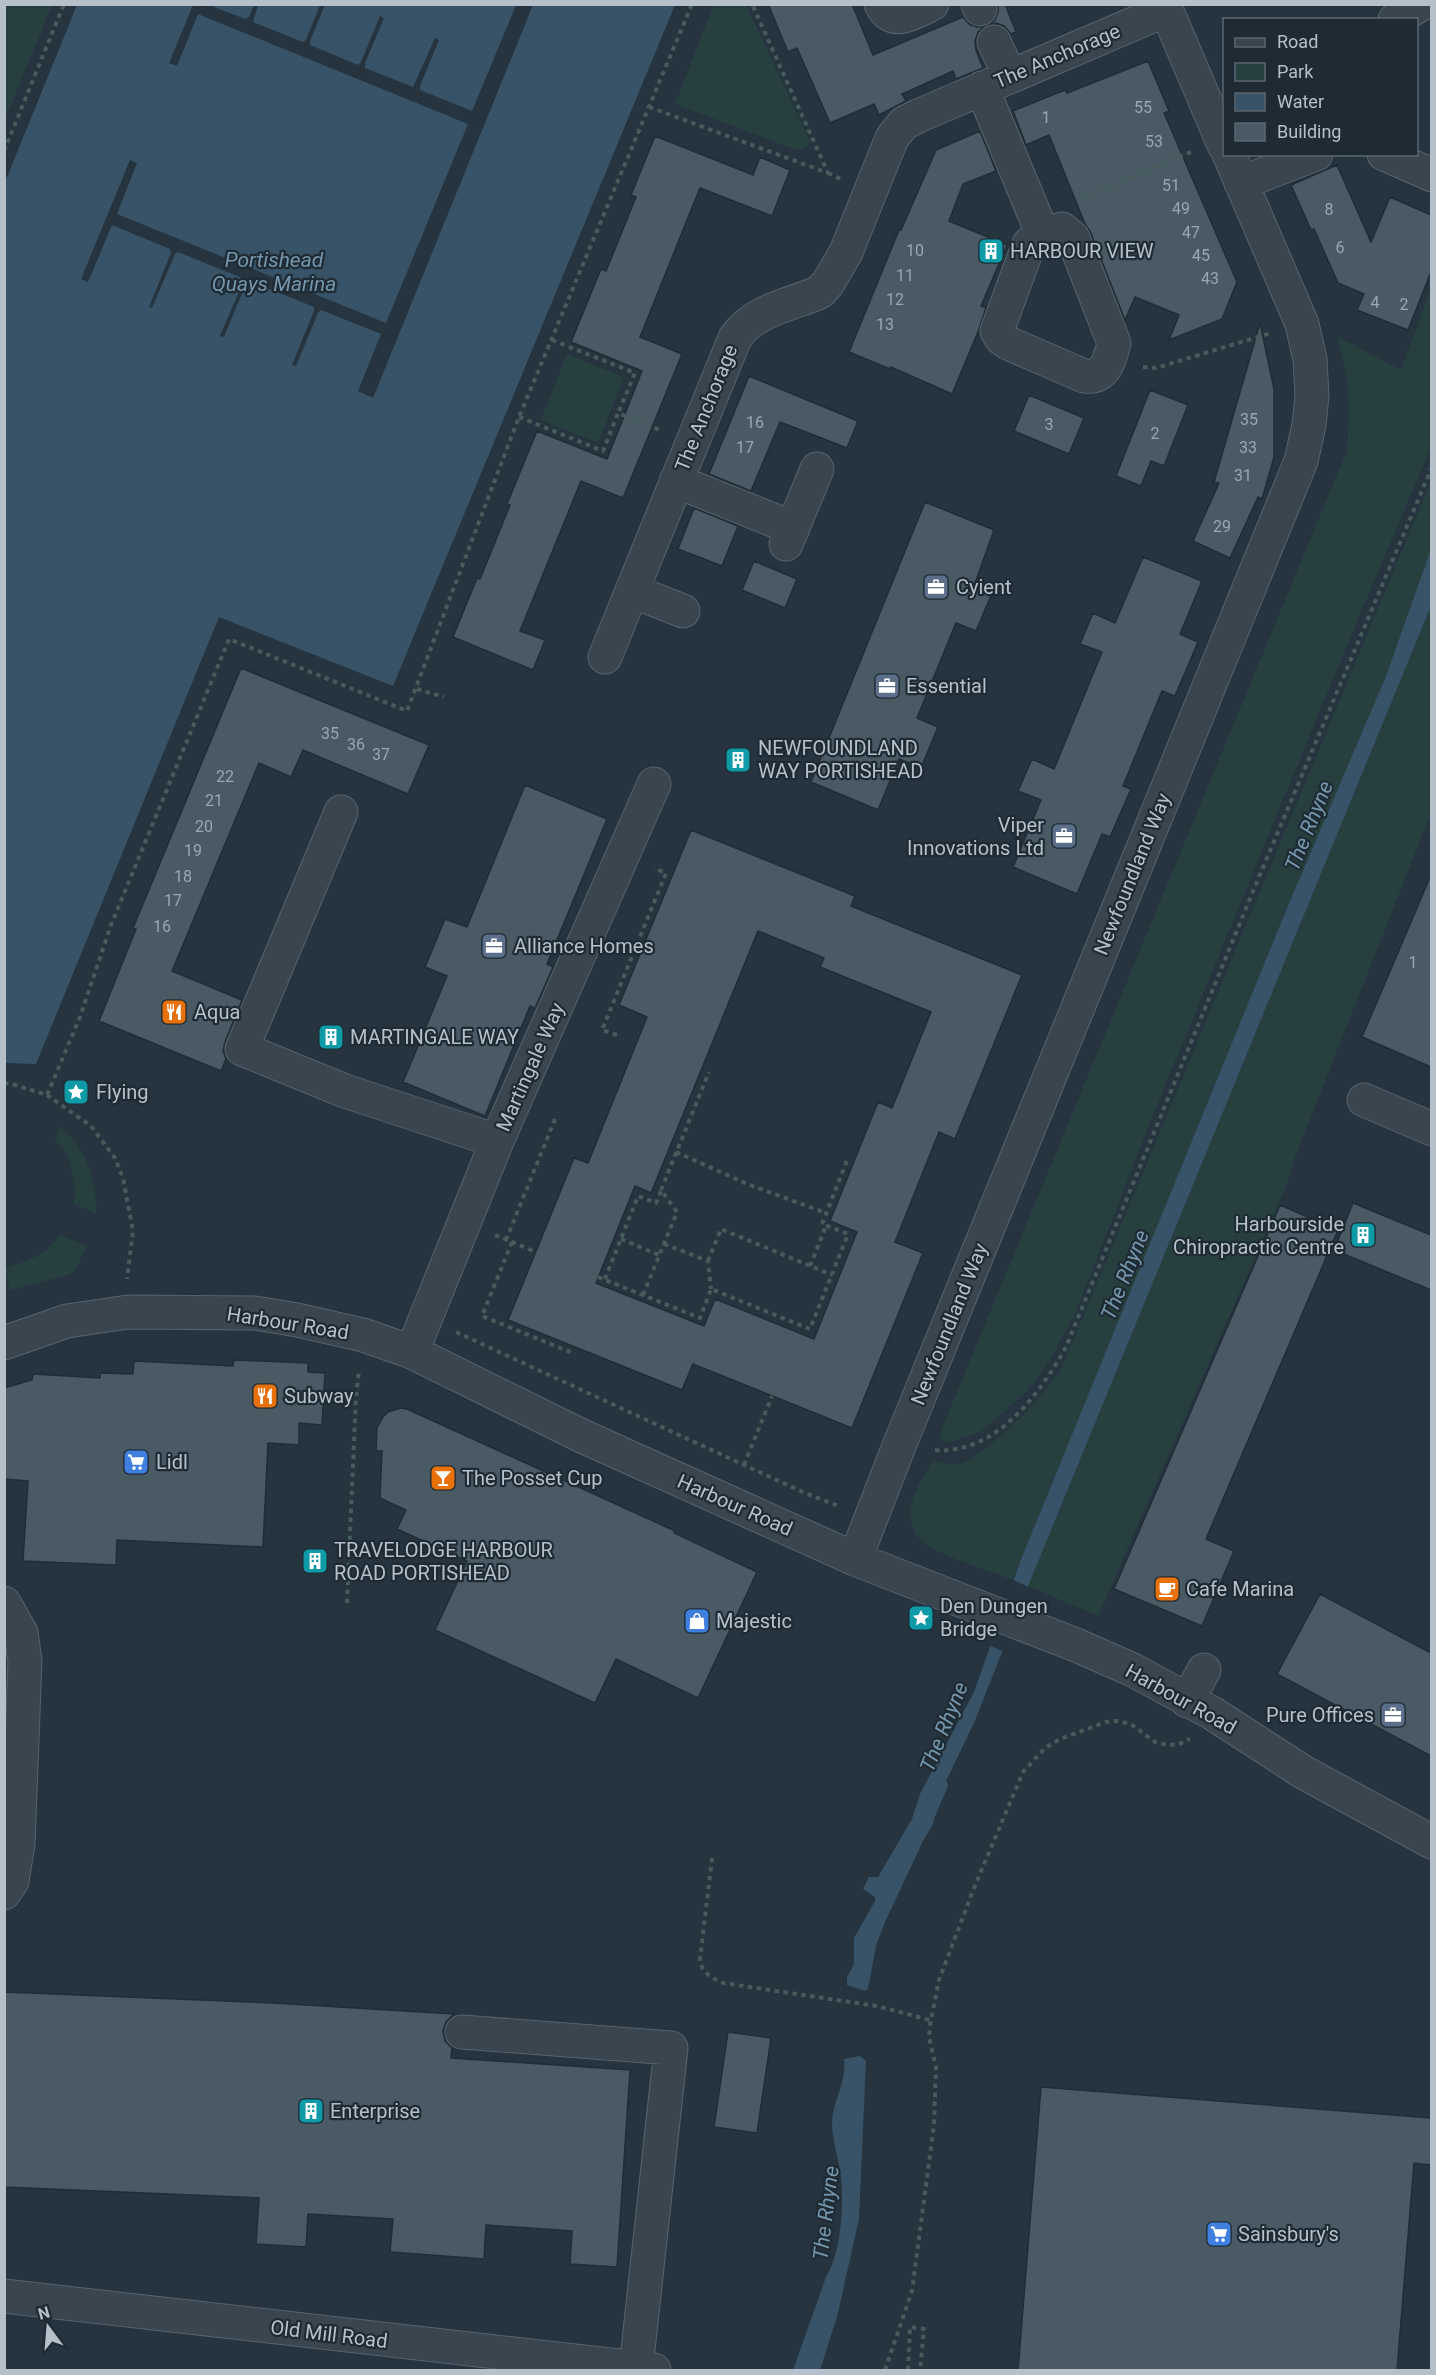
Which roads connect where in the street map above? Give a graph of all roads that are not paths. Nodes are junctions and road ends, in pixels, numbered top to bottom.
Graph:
1 (881, 4) edge
2 (932, 4) edge
3 (1421, 4) edge
4 (1165, 7) edge
5 (1398, 18) edge
6 (994, 42) dead end
7 (996, 82) junction
8 (1223, 141) edge
9 (1229, 156) edge
10 (1388, 156) edge
11 (1431, 175) edge
12 (1052, 232) junction
13 (817, 469) dead end
14 (676, 481) junction
15 (632, 591) junction
16 (683, 610) dead end
17 (605, 657) dead end
18 (654, 784) dead end
19 (341, 812) dead end
20 (1364, 1100) dead end
21 (1431, 1129) edge
22 (497, 1141) junction
23 (4, 1343) edge
24 (412, 1352) junction
25 (855, 1559) junction
26 (4, 1604) edge
27 (1204, 1670) dead end
28 (1199, 1707) junction
29 (1431, 1842) edge
30 (4, 1893) edge
31 (462, 2032) dead end
32 (4, 2296) edge
33 (645, 2369) edge

1 - 2 street
3 - 5 street
4 - 7 street, The Anchorage
4 - 8 street, Newfoundland Way
6 - 7 street
7 - 12 street, The Anchorage
7 - 14 street, The Anchorage
9 - 25 street, Newfoundland Way
10 - 11 street
12 - 12 street, The Anchorage
13 - 14 street
14 - 15 street, The Anchorage
15 - 16 street
15 - 17 street, The Anchorage
18 - 22 street, Martingale Way
19 - 22 street
20 - 21 street
22 - 24 street, Martingale Way
23 - 24 street, Harbour Road
24 - 25 street, Harbour Road
25 - 28 street, Harbour Road
26 - 30 street
27 - 28 street
28 - 29 street, Harbour Road
31 - 33 street
32 - 33 street, Old Mill Road

